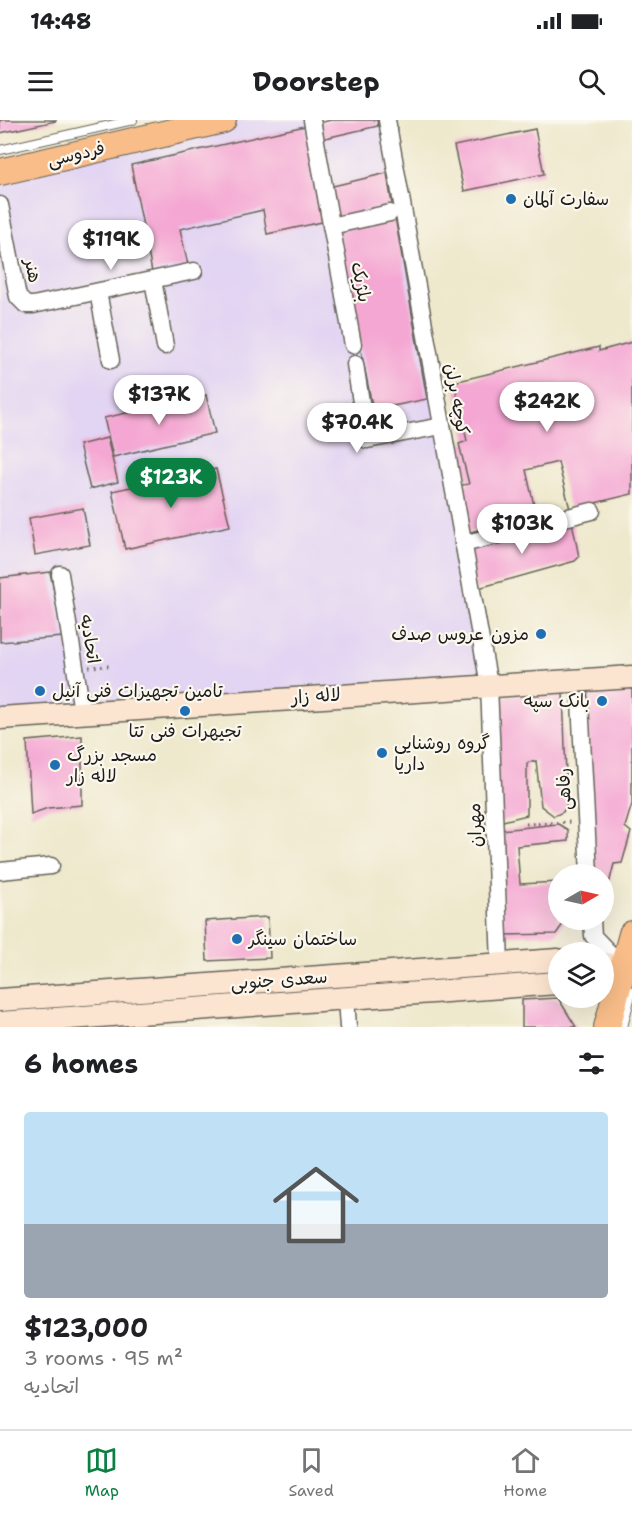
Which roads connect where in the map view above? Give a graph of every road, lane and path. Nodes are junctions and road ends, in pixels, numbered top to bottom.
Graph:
1 (133, 120) edge
2 (223, 120) edge
3 (312, 120) edge
4 (387, 120) edge
5 (0, 150) edge
6 (0, 172) edge
7 (0, 205) edge
8 (390, 213) dead end
9 (330, 238) junction
10 (6, 263) edge
11 (194, 271) dead end
12 (153, 280) junction
13 (98, 291) junction
14 (353, 345) dead end
15 (165, 346) dead end
16 (111, 360) dead end
17 (355, 364) dead end
18 (442, 426) junction
19 (592, 511) dead end
20 (463, 544) junction
21 (60, 574) dead end
22 (632, 677) edge
23 (489, 685) junction
24 (580, 701) dead end
25 (82, 711) junction
26 (0, 718) edge
27 (585, 822) junction
28 (526, 824) dead end
29 (588, 864) edge
30 (51, 866) dead end
31 (0, 872) edge
32 (593, 930) edge
33 (632, 934) edge
34 (548, 961) edge
35 (510, 963) junction
36 (619, 978) edge
37 (548, 984) edge
38 (520, 986) junction
39 (548, 991) edge
40 (0, 1000) edge
41 (346, 1001) junction
42 (0, 1023) edge
43 (12, 1027) edge
44 (348, 1027) edge
45 (607, 1027) edge
46 (622, 1027) edge

1 - 5 lane
2 - 6 main road, فردوسی
3 - 9 street, بلژیک
4 - 18 street, کوچه برلن
7 - 10 street, هنر
8 - 9 street
9 - 14 street, بلژیک
10 - 13 street, هنر
11 - 12 street, هنر
12 - 13 street, هنر
12 - 15 street
13 - 16 street
17 - 18 street
18 - 20 street, کوچه برلن
19 - 20 street
20 - 23 street, کوچه برلن
21 - 25 street, اتحادیه
22 - 23 main road, لاله زار
23 - 25 main road, لاله زار
23 - 35 street, مهران
24 - 27 street, رفاهی
25 - 26 main road, لاله زار
27 - 28 path
27 - 29 street, رفاهی
30 - 31 street
32 - 36 street
33 - 36 main road
34 - 35 main road, سعدی جنوبی
35 - 38 main road
35 - 40 main road, سعدی جنوبی
36 - 45 main road
36 - 46 lane
37 - 38 main road, سعدی جنوبی
38 - 41 main road, سعدی جنوبی
39 - 41 lane
41 - 42 main road, سعدی جنوبی
41 - 43 lane
41 - 44 street

